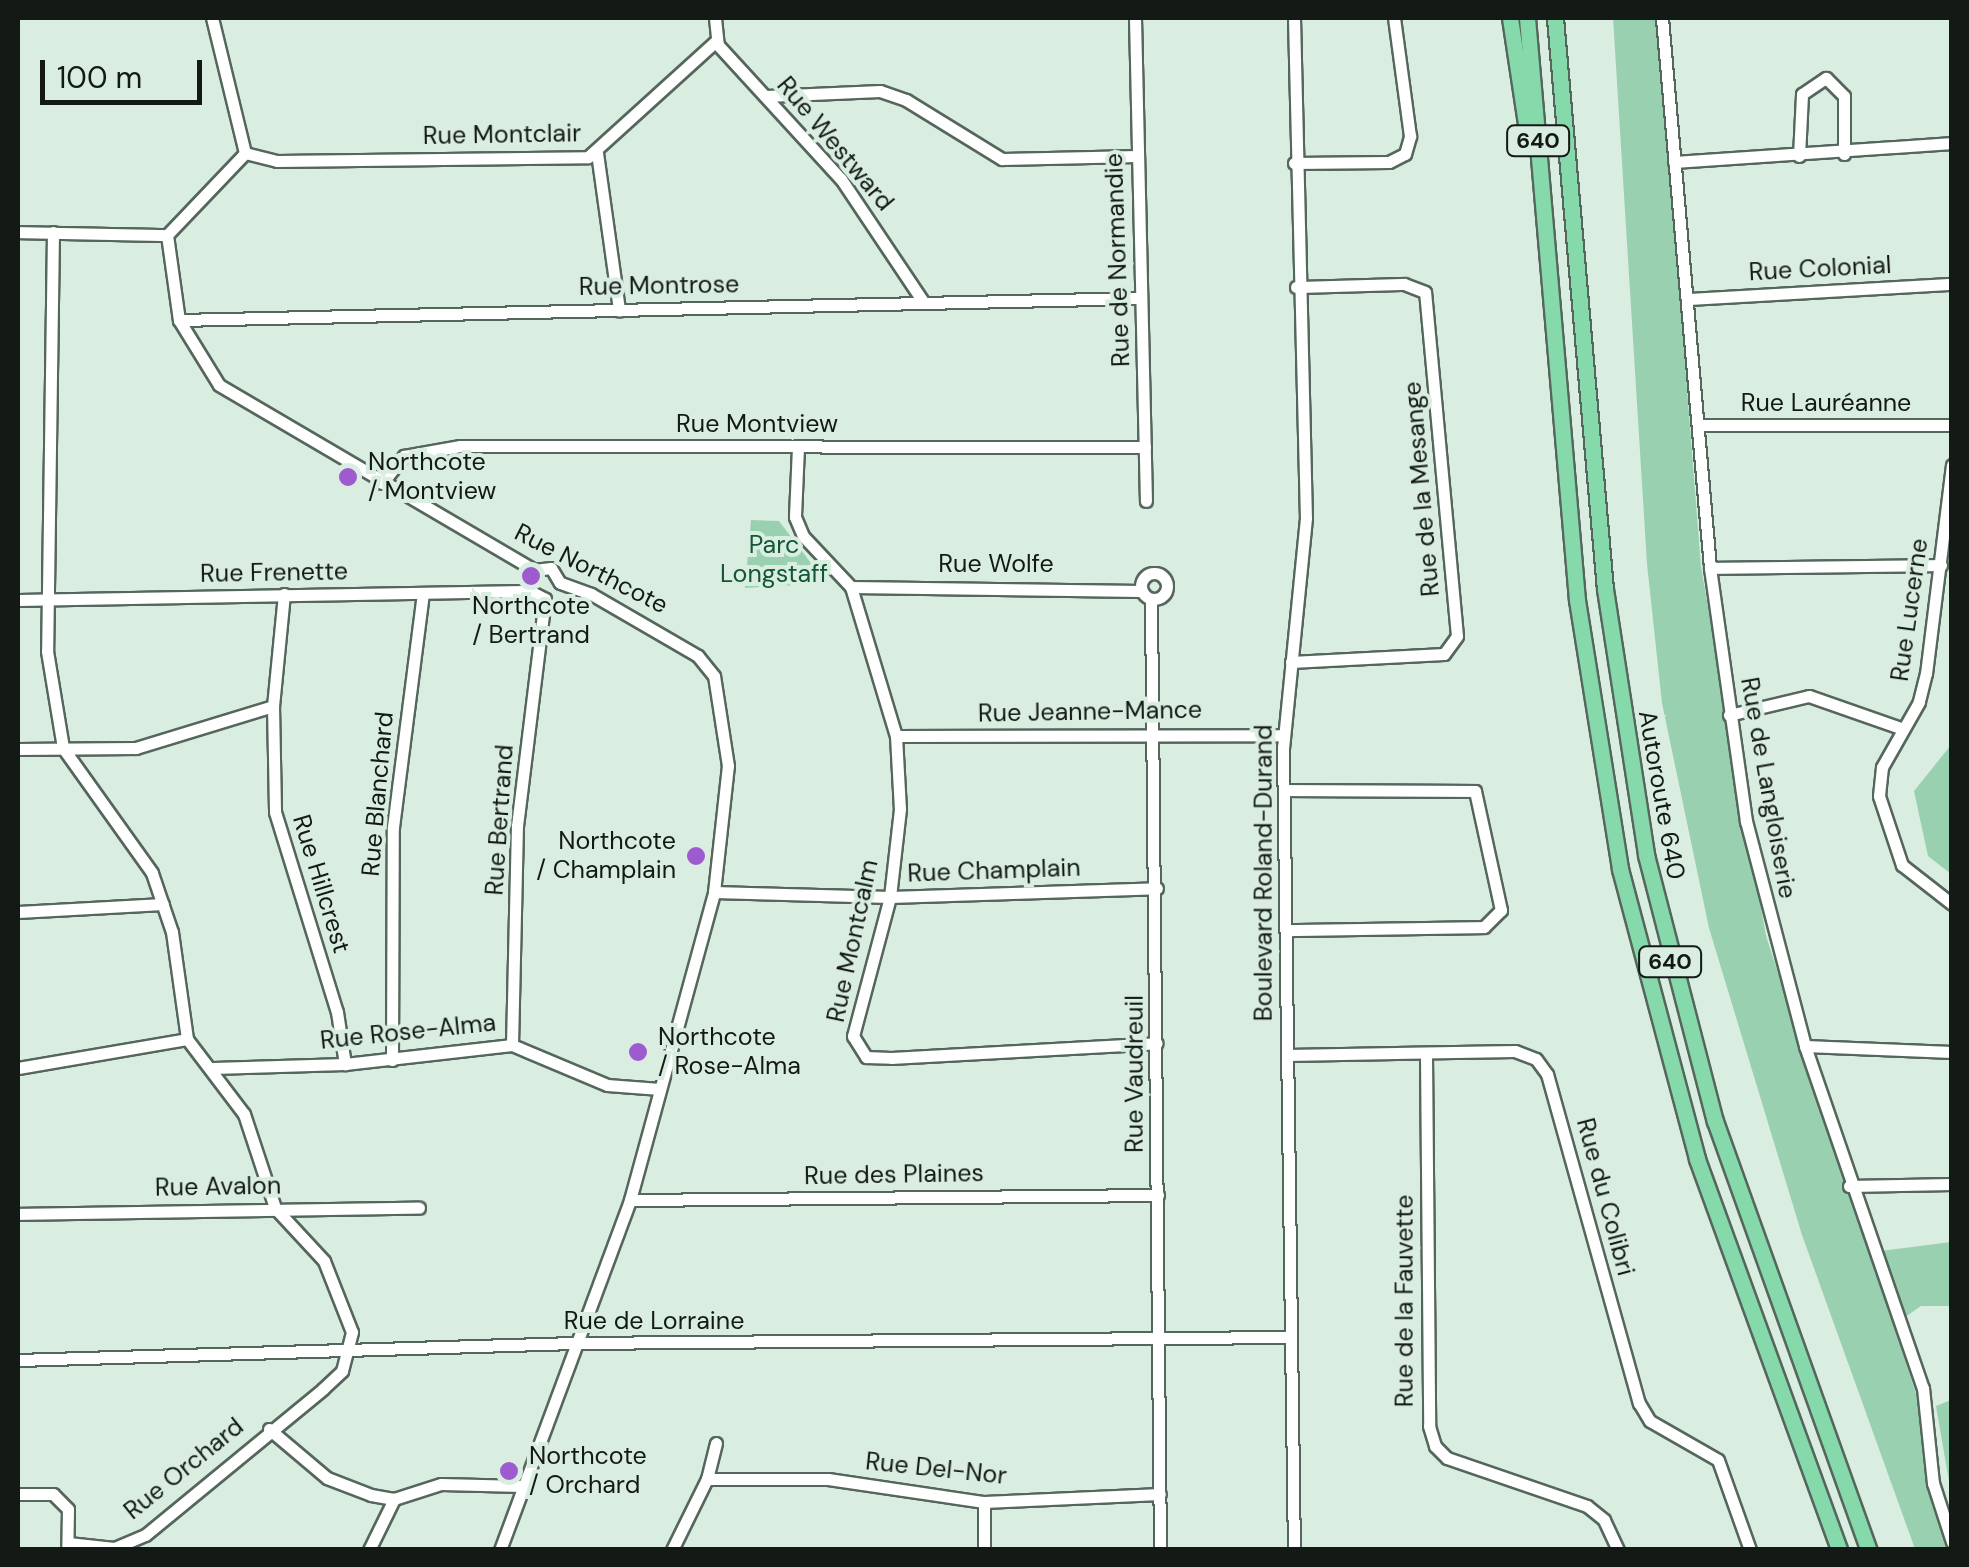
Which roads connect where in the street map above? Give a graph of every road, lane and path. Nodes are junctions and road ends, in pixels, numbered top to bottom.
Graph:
1 (212, 18) edge
2 (715, 18) edge
3 (1135, 18) edge
4 (1294, 18) edge
5 (1394, 18) edge
6 (1510, 18) edge
7 (1527, 18) edge
8 (1555, 18) edge
9 (1564, 18) edge
10 (1662, 18) edge
11 (716, 41) junction
12 (766, 96) junction
13 (1565, 137) junction
14 (1952, 143) edge
15 (245, 153) junction
16 (597, 153) junction
17 (1844, 154) junction
18 (1137, 156) junction
19 (1799, 156) junction
20 (1674, 162) junction
21 (1294, 163) junction
22 (18, 232) edge
23 (53, 232) junction
24 (168, 235) junction
25 (1548, 265) junction
26 (1952, 284) edge
27 (1296, 286) junction
28 (1141, 298) junction
29 (1690, 299) junction
30 (924, 302) junction
31 (619, 310) junction
32 (178, 320) junction
33 (1700, 425) junction
34 (1952, 425) edge
35 (798, 447) junction
36 (1145, 447) junction
37 (1952, 465) edge
38 (382, 483) junction
39 (1146, 501) dead end
40 (1941, 565) junction
41 (1710, 568) junction
42 (534, 570) junction
43 (560, 583) junction
44 (851, 588) junction
45 (530, 591) junction
46 (284, 594) junction
47 (423, 594) junction
48 (1146, 595) joint
49 (51, 599) junction
50 (545, 599) junction
51 (18, 600) edge
52 (1291, 662) junction
53 (273, 706) junction
54 (1729, 715) junction
55 (1903, 729) junction
56 (1284, 734) junction
57 (1153, 735) junction
58 (896, 736) junction
59 (63, 748) junction
60 (18, 749) edge
61 (1284, 790) junction
62 (1156, 888) junction
63 (714, 892) junction
64 (890, 897) junction
65 (162, 904) junction
66 (1952, 904) edge
67 (18, 912) edge
68 (1286, 930) junction
69 (187, 1039) junction
70 (512, 1044) junction
71 (1157, 1044) junction
72 (1805, 1046) junction
73 (1952, 1052) edge
74 (1287, 1055) junction
75 (1426, 1055) junction
76 (392, 1060) junction
77 (345, 1064) junction
78 (18, 1068) edge
79 (213, 1068) junction
80 (660, 1089) junction
81 (1952, 1184) edge
82 (1849, 1186) junction
83 (1158, 1195) junction
84 (630, 1200) junction
85 (275, 1208) junction
86 (419, 1208) dead end
87 (18, 1214) edge
88 (1292, 1337) junction
89 (1159, 1340) junction
90 (576, 1344) junction
91 (352, 1350) junction
92 (18, 1360) edge
93 (270, 1429) junction
94 (716, 1443) dead end
95 (708, 1480) junction
96 (522, 1486) junction
97 (18, 1494) edge
98 (1160, 1494) junction
99 (394, 1499) junction
100 (984, 1502) junction
101 (1952, 1542) edge
102 (67, 1546) edge
103 (369, 1550) edge
104 (500, 1550) edge
105 (672, 1550) edge
106 (984, 1550) edge
107 (1160, 1550) edge
108 (1294, 1550) edge
109 (1618, 1550) edge
110 (1750, 1550) edge
111 (1839, 1550) edge
112 (1869, 1550) edge

1 - 15 street
2 - 11 street
3 - 18 street, Rue de Normandie
4 - 21 street, Boulevard Roland-Durand
5 - 21 street
6 - 25 highway
7 - 25 highway, Autoroute 640 / 640
8 - 13 highway, Autoroute 640 / 640
9 - 13 highway
10 - 20 street, Rue de Langloiserie
11 - 12 street, Rue Westward
11 - 16 street, Rue Montclair
12 - 18 street
12 - 30 street, Rue Westward
13 - 112 highway, Autoroute 640 / 640
14 - 17 street
15 - 16 street, Rue Montclair
15 - 24 street
16 - 31 street
17 - 19 street
17 - 19 street
18 - 28 street, Rue de Normandie
19 - 20 street
20 - 29 street, Rue de Langloiserie
21 - 27 street, Boulevard Roland-Durand
22 - 23 street
23 - 24 street
23 - 49 street
24 - 32 street, Rue Northcote
25 - 111 highway, Autoroute 640 / 640
26 - 29 street, Rue Colonial
27 - 52 street, Boulevard Roland-Durand
27 - 52 street, Rue de la Mesange
28 - 30 street, Rue Montrose
28 - 36 street, Rue de Normandie
29 - 33 street, Rue de Langloiserie
30 - 31 street, Rue Montrose
31 - 32 street, Rue Montrose
32 - 38 street, Rue Northcote
33 - 34 street, Rue Lauréanne
33 - 41 street, Rue de Langloiserie
35 - 36 street, Rue Montview
35 - 38 street, Rue Montview
35 - 44 street, Rue Montcalm
36 - 39 street, Rue de Normandie
37 - 40 street, Rue Lucerne
38 - 42 street, Rue Northcote
40 - 41 street
40 - 55 street, Rue Lucerne
41 - 54 street, Rue de Langloiserie
42 - 43 street, Rue Northcote
42 - 45 street
43 - 50 street
43 - 63 street, Rue Northcote
44 - 48 street, Rue Wolfe
44 - 58 street, Rue Montcalm
45 - 47 street, Rue Frenette
45 - 50 street, Rue Frenette
46 - 47 street, Rue Frenette
46 - 49 street, Rue Frenette
46 - 53 street, Rue Hillcrest
47 - 76 street, Rue Blanchard
48 - 57 street, Rue Vaudreuil
49 - 51 street, Rue Frenette
49 - 59 street
50 - 70 street, Rue Bertrand
52 - 56 street, Boulevard Roland-Durand
53 - 59 street
53 - 77 street, Rue Hillcrest
54 - 55 street
54 - 72 street, Rue de Langloiserie
55 - 66 street, Rue Lucerne
56 - 57 street, Rue Jeanne-Mance
56 - 61 street, Boulevard Roland-Durand
57 - 58 street, Rue Jeanne-Mance
57 - 62 street, Rue Vaudreuil
58 - 64 street, Rue Montcalm
59 - 60 street
59 - 65 street
61 - 68 street, Boulevard Roland-Durand
61 - 68 street
62 - 64 street, Rue Champlain
62 - 71 street, Rue Vaudreuil
63 - 64 street, Rue Champlain
63 - 80 street, Rue Northcote
64 - 71 street, Rue Montcalm
65 - 67 street
65 - 69 street
68 - 74 street, Boulevard Roland-Durand
69 - 78 street
69 - 79 street
70 - 76 street, Rue Rose-Alma
70 - 80 street, Rue Rose-Alma
71 - 83 street, Rue Vaudreuil
72 - 73 street
72 - 82 street, Rue de Langloiserie
74 - 75 street, Rue du Colibri
74 - 88 street, Boulevard Roland-Durand
75 - 109 street, Rue de la Fauvette
75 - 110 street, Rue du Colibri
76 - 77 street, Rue Rose-Alma
77 - 79 street, Rue Rose-Alma
79 - 85 street
80 - 84 street, Rue Northcote
81 - 82 street
82 - 101 street, Rue de Langloiserie
83 - 84 street, Rue des Plaines
83 - 89 street, Rue Vaudreuil
84 - 90 street, Rue Northcote
85 - 86 street, Rue Avalon
85 - 87 street, Rue Avalon
85 - 91 street
88 - 89 street, Rue de Lorraine
88 - 108 street, Boulevard Roland-Durand
89 - 90 street, Rue de Lorraine
89 - 98 street, Rue Vaudreuil
90 - 91 street, Rue de Lorraine
90 - 96 street, Rue Northcote
91 - 92 street, Rue de Lorraine
91 - 93 street, Rue Orchard
93 - 99 street, Rue Orchard
93 - 102 street, Rue Orchard
94 - 95 street
95 - 100 street, Rue Del-Nor
95 - 105 street
96 - 99 street
96 - 104 street, Rue Northcote
97 - 102 street
98 - 100 street, Rue Del-Nor
98 - 107 street, Rue Vaudreuil
99 - 103 street
100 - 106 street

